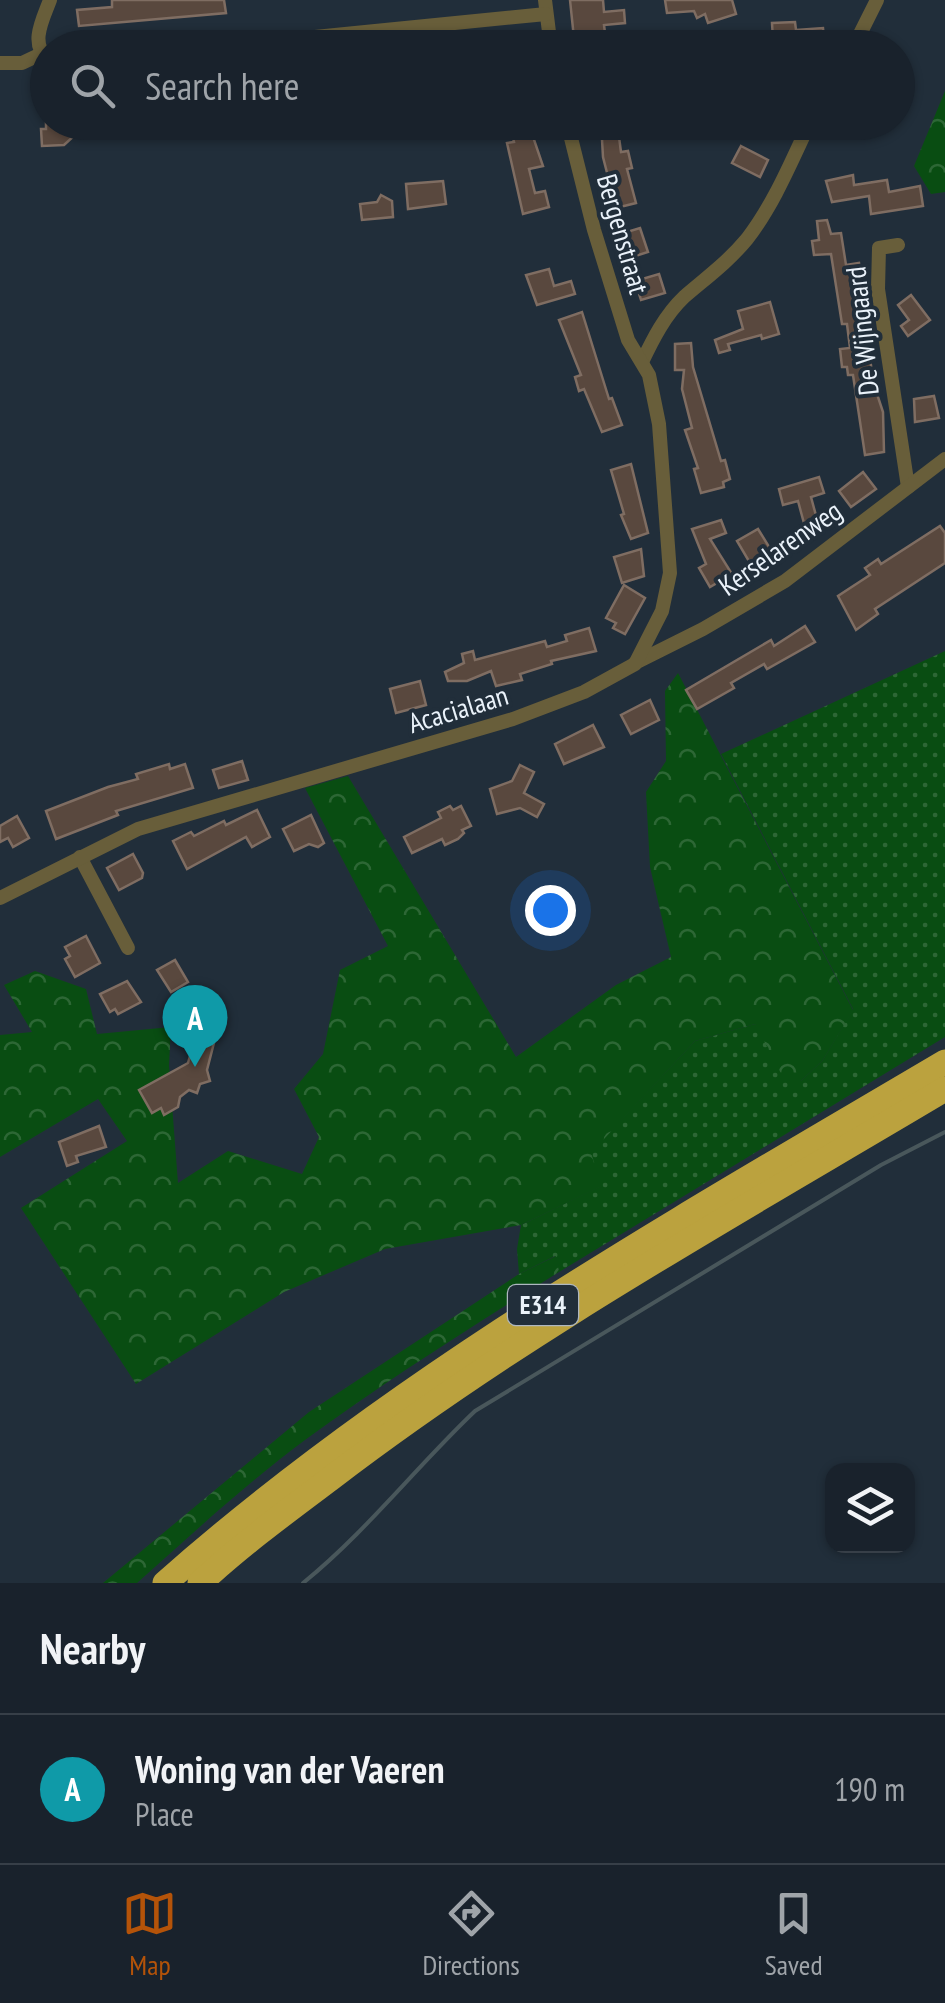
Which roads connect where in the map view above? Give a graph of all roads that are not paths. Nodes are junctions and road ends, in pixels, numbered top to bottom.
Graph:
1 (50, 0) edge
2 (878, 0) edge
3 (545, 7) edge
4 (39, 30) edge
5 (354, 30) edge
6 (862, 30) edge
7 (30, 61) edge
8 (0, 63) edge
9 (572, 140) edge
10 (801, 140) edge
11 (898, 245) dead end
12 (640, 359) junction
13 (945, 459) edge
14 (908, 487) junction
15 (635, 664) junction
16 (80, 857) junction
17 (0, 898) edge
18 (128, 948) dead end
19 (945, 1062) edge
20 (945, 1089) edge
21 (165, 1583) edge
22 (200, 1583) edge

1 - 4 street
2 - 6 street
3 - 5 street
7 - 8 street
9 - 12 street, Bergenstraat
10 - 12 street
11 - 14 street, De Wijngaard
12 - 15 street
13 - 14 street, Kerselarenweg
14 - 15 street, Kerselarenweg
15 - 16 street, Acacialaan
16 - 17 street, Acacialaan
16 - 18 street
19 - 21 highway, E314
20 - 22 highway, E314

